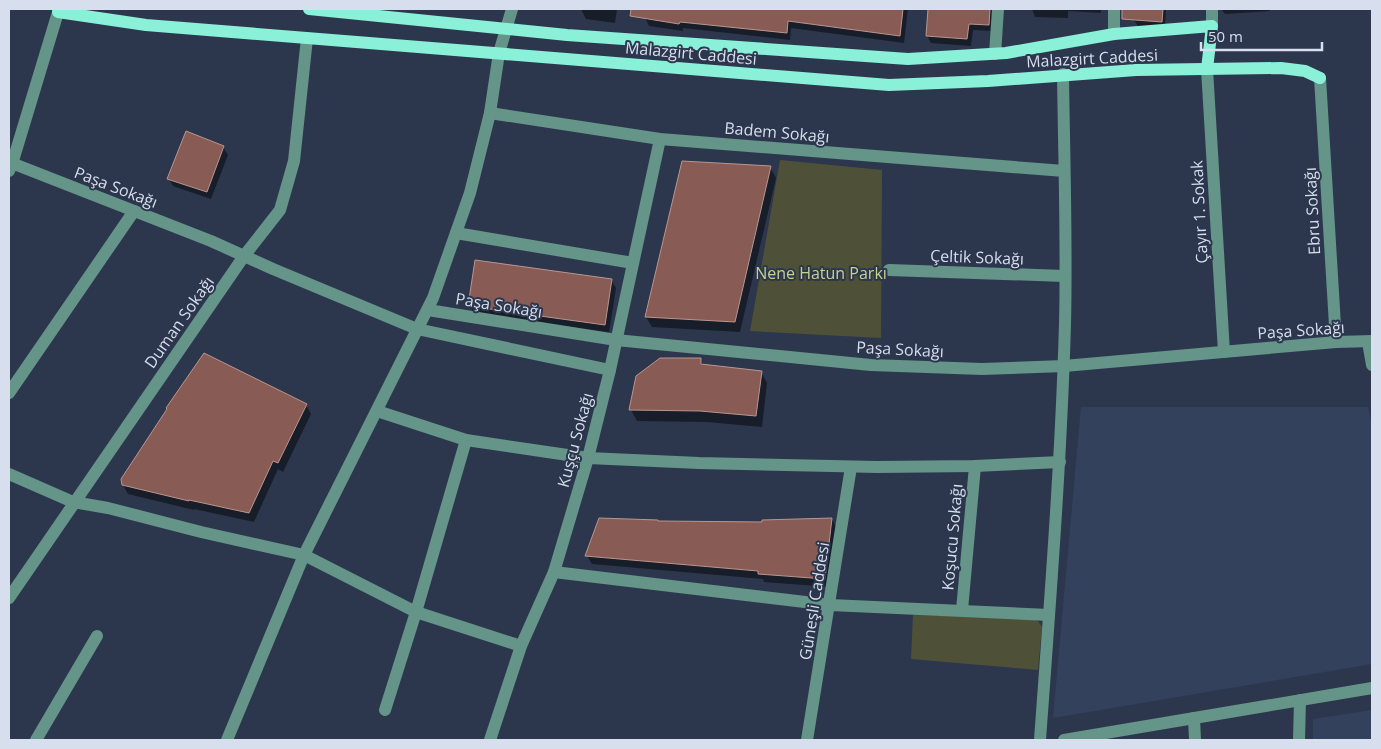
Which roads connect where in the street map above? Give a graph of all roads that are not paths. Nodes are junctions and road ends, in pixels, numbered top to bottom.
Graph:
1 (309, 9) edge
2 (512, 9) edge
3 (998, 9) edge
4 (1114, 9) edge
5 (1212, 9) edge
6 (59, 10) edge
7 (1212, 26) junction
8 (505, 29) junction
9 (1114, 34) junction
10 (307, 38) junction
11 (499, 53) junction
12 (995, 54) junction
13 (1207, 69) junction
14 (1063, 74) junction
15 (1320, 78) joint
16 (490, 112) junction
17 (660, 138) junction
18 (10, 166) edge
19 (1064, 171) junction
20 (134, 211) junction
21 (456, 233) junction
22 (244, 256) junction
23 (633, 263) junction
24 (889, 270) dead end
25 (1065, 276) junction
26 (428, 310) junction
27 (417, 330) junction
28 (616, 340) junction
29 (1336, 342) junction
30 (1370, 342) edge
31 (1224, 352) junction
32 (1372, 365) edge
33 (1064, 366) junction
34 (610, 370) junction
35 (9, 393) edge
36 (377, 410) junction
37 (466, 440) junction
38 (588, 458) junction
39 (1060, 462) junction
40 (975, 466) junction
41 (851, 467) junction
42 (9, 474) edge
43 (73, 502) junction
44 (304, 556) junction
45 (554, 572) junction
46 (9, 598) edge
47 (830, 605) junction
48 (962, 610) junction
49 (416, 612) junction
50 (1049, 615) junction
51 (97, 636) dead end
52 (521, 646) junction
53 (1372, 688) edge
54 (1300, 700) junction
55 (385, 710) dead end
56 (1194, 718) junction
57 (36, 740) edge
58 (227, 740) edge
59 (491, 740) edge
60 (807, 740) edge
61 (1040, 740) edge
62 (1064, 740) edge
63 (1195, 740) edge
64 (1299, 740) edge

1 - 8 main road, Malazgirt Caddesi
2 - 8 street
3 - 12 street
4 - 9 street
5 - 7 street
6 - 10 main road, Malazgirt Caddesi
6 - 18 street
7 - 9 main road, Malazgirt Caddesi
7 - 13 main road
8 - 11 street
8 - 12 main road, Malazgirt Caddesi
9 - 12 main road, Malazgirt Caddesi
10 - 11 main road, Malazgirt Caddesi
10 - 22 street, Duman Sokağı
11 - 14 main road, Malazgirt Caddesi
11 - 16 street
13 - 14 main road, Malazgirt Caddesi
13 - 15 main road, Malazgirt Caddesi
13 - 31 street, Çayır 1. Sokak
14 - 19 street
15 - 29 street, Ebru Sokağı
16 - 17 street, Badem Sokağı
16 - 21 street
17 - 19 street, Badem Sokağı
17 - 23 street, Kuşçu Sokağı
18 - 20 street, Paşa Sokağı
19 - 25 street
20 - 22 street, Paşa Sokağı
20 - 35 street
21 - 23 street
21 - 26 street
22 - 27 street, Paşa Sokağı
22 - 43 street, Duman Sokağı
23 - 28 street, Kuşçu Sokağı
24 - 25 street, Çeltik Sokağı
25 - 33 street
26 - 27 street
26 - 28 street, Paşa Sokağı
27 - 34 street, Paşa Sokağı
27 - 36 street
28 - 33 street, Paşa Sokağı
28 - 34 street, Kuşçu Sokağı
29 - 30 street, Paşa Sokağı
29 - 31 street, Paşa Sokağı
30 - 32 street
31 - 33 street, Paşa Sokağı
33 - 39 street
34 - 38 street, Kuşçu Sokağı
36 - 37 street
36 - 44 street
37 - 38 street
37 - 49 street
38 - 41 street
38 - 45 street, Kuşçu Sokağı
39 - 40 street
39 - 50 street
40 - 41 street
40 - 48 street, Koşucu Sokağı
41 - 47 street, Güneşli Caddesi
42 - 43 street
43 - 44 street
43 - 46 street, Duman Sokağı
44 - 49 street
44 - 58 street
45 - 47 street
45 - 52 street, Kuşçu Sokağı
47 - 48 street
47 - 60 street, Güneşli Caddesi
48 - 50 street
49 - 52 street
49 - 55 street
50 - 61 street
51 - 57 street
52 - 59 street, Kuşçu Sokağı
53 - 54 street
54 - 56 street
54 - 64 street
56 - 62 street
56 - 63 street

